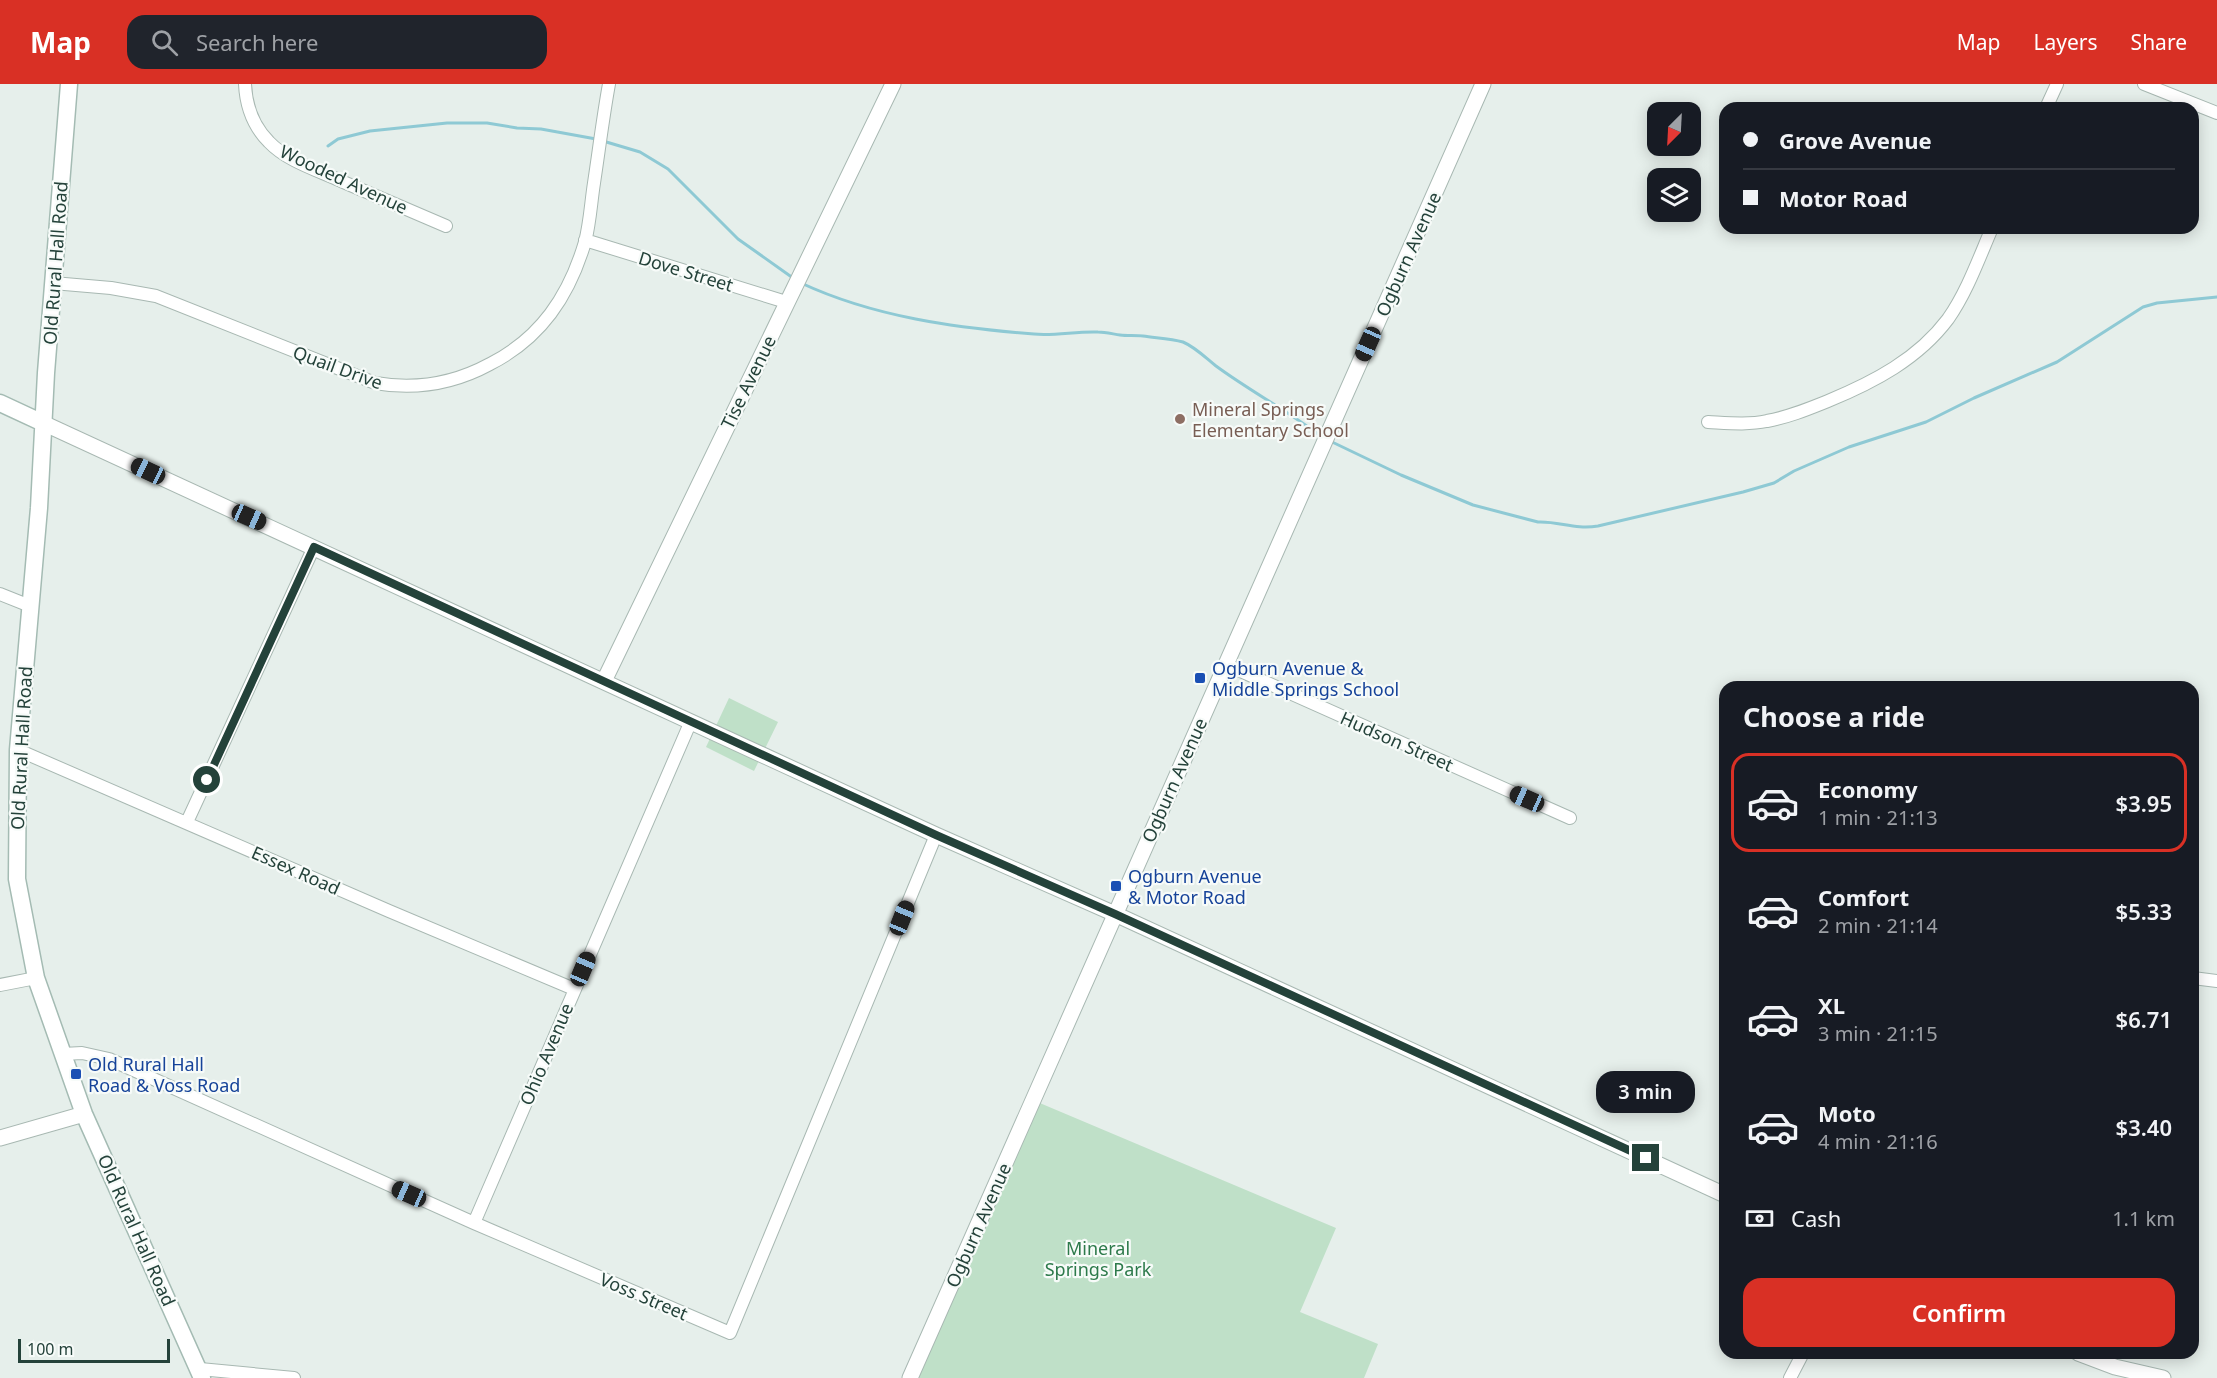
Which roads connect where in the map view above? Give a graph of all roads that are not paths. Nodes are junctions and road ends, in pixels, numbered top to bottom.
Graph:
1 (69, 84) edge
2 (244, 84) edge
3 (609, 84) edge
4 (893, 84) edge
5 (1483, 84) edge
6 (2057, 84) edge
7 (2144, 84) edge
8 (2049, 102) edge
9 (2189, 102) edge
10 (2199, 106) edge
11 (2217, 113) edge
12 (446, 226) dead end
13 (1989, 234) edge
14 (585, 240) junction
15 (53, 283) junction
16 (786, 302) junction
17 (0, 403) edge
18 (1708, 422) dead end
19 (44, 423) junction
20 (314, 547) junction
21 (0, 594) edge
22 (30, 606) junction
23 (1225, 664) junction
24 (604, 681) junction
25 (691, 721) junction
26 (18, 750) junction
27 (1570, 818) dead end
28 (188, 822) junction
29 (936, 835) junction
30 (1115, 914) junction
31 (36, 978) junction
32 (2199, 979) edge
33 (2217, 981) edge
34 (0, 985) edge
35 (574, 989) junction
36 (63, 1054) junction
37 (84, 1114) junction
38 (0, 1138) edge
39 (1719, 1191) edge
40 (474, 1223) junction
41 (1800, 1359) edge
42 (2094, 1359) edge
43 (201, 1373) edge
44 (294, 1378) edge
45 (910, 1378) edge
46 (1790, 1378) edge
47 (2163, 1378) edge

1 - 15 main road, Old Rural Hall Road
2 - 12 street, Wooded Avenue
3 - 14 street, Quail Drive
4 - 16 street, Tise Avenue
5 - 23 street, Ogburn Avenue
6 - 8 street
7 - 9 street
10 - 11 street
13 - 18 street
14 - 15 street, Quail Drive
14 - 16 street, Dove Street
15 - 19 main road, Old Rural Hall Road
16 - 24 street, Tise Avenue
17 - 19 main road
19 - 20 street
19 - 22 main road, Old Rural Hall Road
20 - 24 street
20 - 28 street
21 - 22 street
22 - 26 main road, Old Rural Hall Road
23 - 27 street, Hudson Street
23 - 30 street, Ogburn Avenue
24 - 25 street
25 - 29 street
25 - 35 street, Ohio Avenue
26 - 28 street, Essex Road
26 - 31 main road, Old Rural Hall Road
28 - 35 street, Essex Road
29 - 30 street
29 - 40 street, Voss Street
30 - 39 street
30 - 45 street, Ogburn Avenue
31 - 34 street
31 - 36 main road, Old Rural Hall Road
32 - 33 street
35 - 40 street, Ohio Avenue
36 - 37 main road, Old Rural Hall Road
36 - 40 street, Voss Street
37 - 38 street
37 - 43 main road, Old Rural Hall Road
41 - 46 street
42 - 47 street
43 - 44 street

